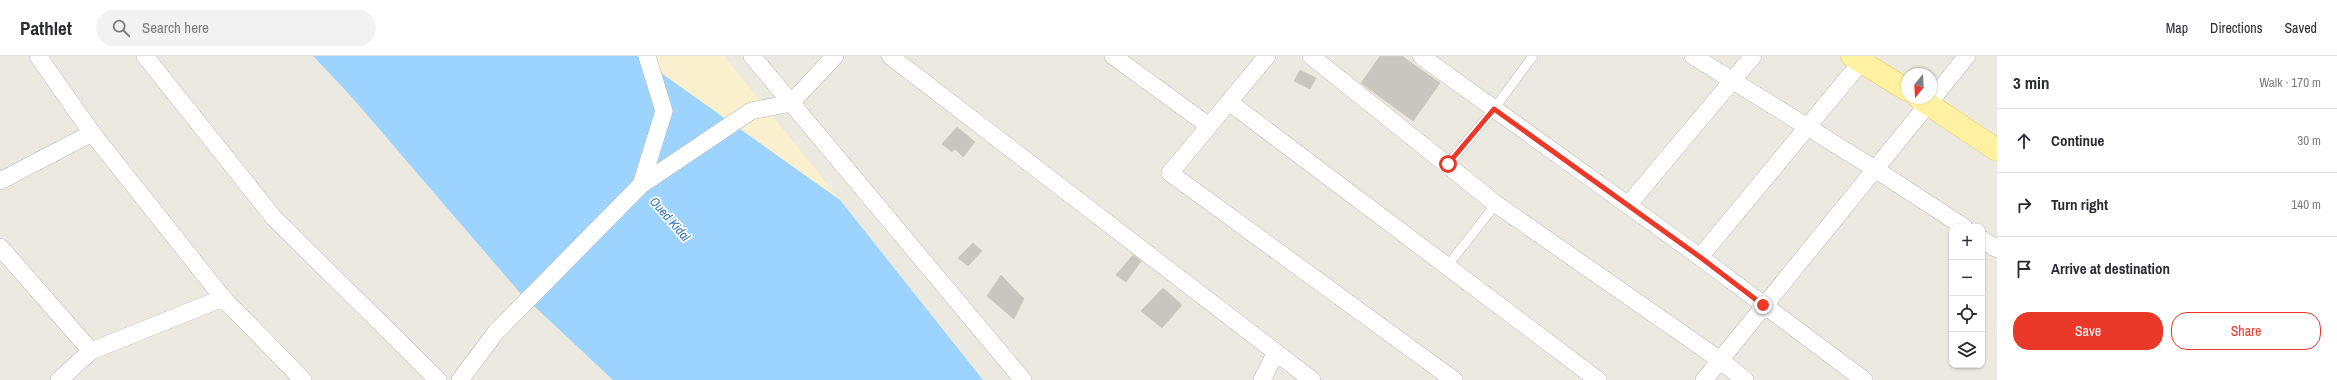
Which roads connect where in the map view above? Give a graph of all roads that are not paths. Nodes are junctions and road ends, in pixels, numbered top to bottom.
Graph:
1 (38, 56) edge
2 (145, 56) edge
3 (647, 56) edge
4 (752, 56) edge
5 (835, 56) edge
6 (890, 56) edge
7 (1113, 56) edge
8 (1266, 56) edge
9 (1311, 56) edge
10 (1421, 56) edge
11 (1532, 56) edge
12 (1693, 56) edge
13 (1753, 56) edge
14 (1967, 56) edge
15 (1860, 58) edge
16 (1732, 80) junction
17 (1901, 86) edge
18 (1937, 87) edge
19 (1229, 102) junction
20 (791, 103) junction
21 (1922, 104) edge
22 (1928, 104) edge
23 (1494, 109) junction
24 (1209, 126) junction
25 (1809, 127) junction
26 (92, 133) junction
27 (1997, 150) edge
28 (1448, 164) junction
29 (1875, 169) junction
30 (0, 181) edge
31 (641, 185) junction
32 (1496, 204) junction
33 (1628, 205) junction
34 (1959, 224) edge
35 (1985, 241) edge
36 (0, 247) edge
37 (1997, 249) edge
38 (1700, 257) junction
39 (1448, 265) junction
40 (223, 298) junction
41 (1763, 305) junction
42 (91, 351) junction
43 (1276, 352) junction
44 (1720, 360) junction
45 (59, 380) edge
46 (303, 380) edge
47 (438, 380) edge
48 (460, 380) edge
49 (1023, 380) edge
50 (1262, 380) edge
51 (1312, 380) edge
52 (1454, 380) edge
53 (1598, 380) edge
54 (1704, 380) edge
55 (1745, 380) edge
56 (1864, 380) edge

1 - 26 street
2 - 47 street
3 - 31 street
4 - 20 street
5 - 20 street
6 - 43 street
7 - 24 street
8 - 19 street
9 - 28 street
10 - 23 street
11 - 23 lane
12 - 16 street
13 - 16 street
14 - 18 street
15 - 17 main road
15 - 25 street
16 - 25 street
16 - 33 street
19 - 24 street
19 - 39 street
20 - 31 street
20 - 49 street
21 - 29 street
22 - 27 main road
23 - 28 lane
23 - 33 street
24 - 52 street
25 - 29 street
25 - 38 street
26 - 30 street
26 - 40 street
28 - 32 street
29 - 34 street
29 - 41 street
31 - 48 street
32 - 39 lane
32 - 44 street
33 - 38 street
35 - 37 street
36 - 42 street
38 - 41 street
39 - 53 street
40 - 42 street
40 - 46 street
41 - 44 street
41 - 56 street
42 - 45 street
43 - 50 street
43 - 51 street
44 - 54 street
44 - 55 street

